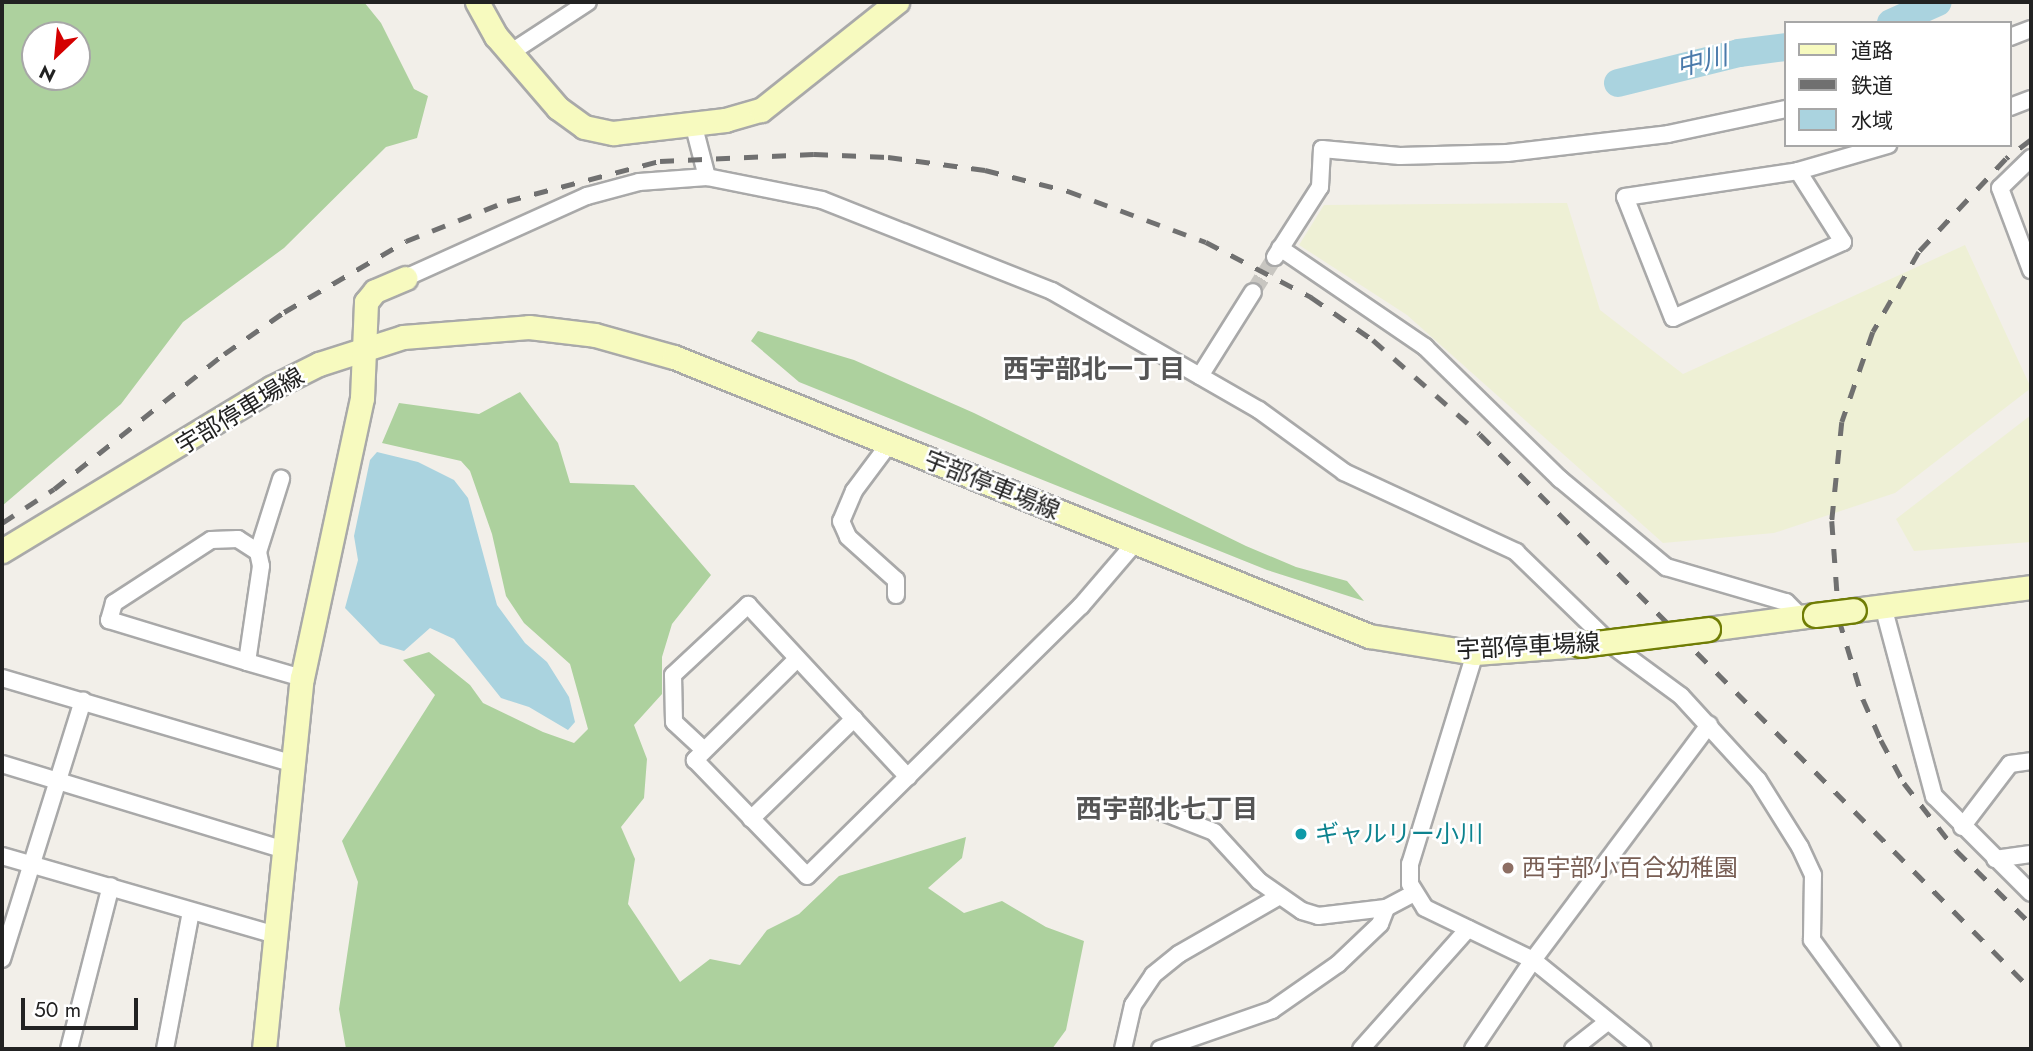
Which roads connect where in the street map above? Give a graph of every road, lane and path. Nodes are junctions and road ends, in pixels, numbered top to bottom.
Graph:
1 (477, 2) edge
2 (588, 2) edge
3 (891, 3) edge
4 (2031, 29) edge
5 (2012, 36) edge
6 (510, 53) junction
7 (2031, 99) edge
8 (2012, 106) edge
9 (1784, 109) edge
10 (693, 123) junction
11 (1881, 147) edge
12 (2031, 158) edge
13 (1798, 171) junction
14 (707, 177) junction
15 (2031, 270) edge
16 (405, 278) joint
17 (1253, 292) tunnel mouth
18 (365, 348) junction
19 (1200, 376) junction
20 (889, 444) junction
21 (281, 479) dead end
22 (1135, 543) junction
23 (2, 551) edge
24 (258, 552) junction
25 (2031, 587) edge
26 (896, 595) dead end
27 (1883, 606) junction
28 (1807, 616) junction
29 (1475, 653) junction
30 (797, 659) junction
31 (247, 662) junction
32 (2, 678) edge
33 (302, 678) junction
34 (83, 700) junction
35 (854, 719) junction
36 (1709, 725) junction
37 (704, 750) junction
38 (2031, 761) edge
39 (2, 764) edge
40 (294, 764) junction
41 (908, 777) junction
42 (55, 782) junction
43 (1163, 812) dead end
44 (751, 819) junction
45 (1962, 827) junction
46 (285, 850) junction
47 (2031, 854) edge
48 (2, 856) edge
49 (1995, 859) junction
50 (30, 864) junction
51 (111, 886) junction
52 (1414, 893) junction
53 (2031, 893) edge
54 (1280, 896) junction
55 (1386, 908) junction
56 (191, 911) junction
57 (1468, 929) junction
58 (276, 935) junction
59 (2, 959) edge
60 (1534, 960) junction
61 (1606, 1023) junction
62 (69, 1049) edge
63 (165, 1049) edge
64 (264, 1049) edge
65 (1123, 1049) edge
66 (1160, 1049) edge
67 (1361, 1049) edge
68 (1473, 1049) edge
69 (1573, 1049) edge
70 (1643, 1049) edge
71 (1892, 1049) edge

1 - 6 main road
2 - 6 street
3 - 10 main road
4 - 5 street
6 - 10 main road
7 - 8 street
9 - 28 street
10 - 14 street
11 - 13 street
12 - 15 street
13 - 13 street
14 - 16 street
14 - 19 street
16 - 18 main road
17 - 19 street
18 - 20 main road, 宇部停車場線
18 - 23 main road, 宇部停車場線
18 - 33 main road
19 - 36 street
20 - 22 main road, 宇部停車場線
20 - 26 street
21 - 24 street
22 - 29 main road, 宇部停車場線
22 - 41 street
24 - 31 street
24 - 31 street
25 - 27 main road, 宇部停車場線
27 - 28 main road, 宇部停車場線, bridge
27 - 45 street
28 - 29 main road, 宇部停車場線, bridge
29 - 52 street
30 - 35 street
30 - 37 street
30 - 37 street
31 - 33 street
32 - 34 street
33 - 40 main road
34 - 40 street
34 - 42 street
35 - 41 street
35 - 44 street
36 - 60 street
36 - 71 street
37 - 44 street
38 - 45 street
39 - 42 street
40 - 46 main road
41 - 44 street
42 - 46 street
42 - 50 street
43 - 54 street
45 - 49 street
46 - 58 main road
47 - 49 street
48 - 50 street
49 - 53 street
50 - 51 street
50 - 59 street
51 - 56 street
51 - 62 street
52 - 55 street
52 - 57 street
54 - 55 street
54 - 65 street
55 - 66 street
56 - 58 street
56 - 63 street
57 - 60 street
57 - 67 street
58 - 64 main road
60 - 61 street
60 - 68 street
61 - 69 street
61 - 70 street

